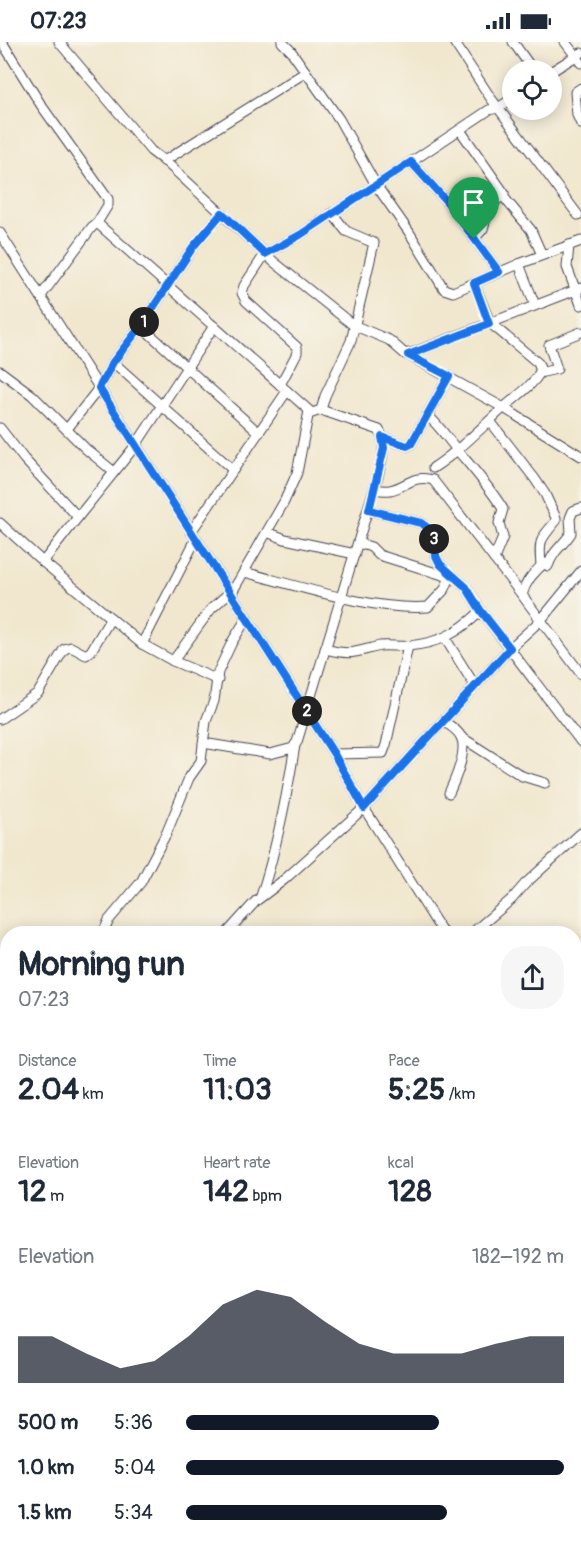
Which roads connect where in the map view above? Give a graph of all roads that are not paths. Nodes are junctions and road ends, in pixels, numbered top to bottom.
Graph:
1 (2, 42) edge
2 (59, 42) edge
3 (282, 42) edge
4 (454, 42) edge
5 (513, 42) edge
6 (565, 42) edge
7 (579, 57) edge
8 (525, 60) edge
9 (562, 66) edge
10 (306, 72) junction
11 (581, 88) edge
12 (502, 105) edge
13 (498, 108) junction
14 (581, 124) edge
15 (460, 130) junction
16 (164, 161) junction
17 (411, 162) junction
18 (376, 185) junction
19 (502, 195) junction
20 (222, 213) junction
21 (332, 213) junction
22 (580, 215) edge
23 (97, 223) junction
24 (0, 233) edge
25 (474, 239) junction
26 (581, 241) edge
27 (569, 246) junction
28 (265, 254) junction
29 (542, 255) junction
30 (519, 264) junction
31 (499, 272) junction
32 (474, 283) junction
33 (168, 284) junction
34 (578, 289) edge
35 (41, 296) junction
36 (581, 304) edge
37 (535, 305) junction
38 (489, 324) junction
39 (353, 325) junction
40 (141, 326) junction
41 (214, 326) junction
42 (581, 332) edge
43 (408, 355) junction
44 (113, 362) junction
45 (187, 367) junction
46 (0, 371) edge
47 (539, 373) junction
48 (449, 376) junction
49 (99, 388) junction
50 (284, 388) junction
51 (162, 406) junction
52 (504, 408) junction
53 (321, 410) junction
54 (309, 411) junction
55 (428, 416) junction
56 (490, 421) junction
57 (0, 428) edge
58 (67, 429) junction
59 (259, 433) junction
60 (382, 437) junction
61 (136, 445) junction
62 (457, 451) junction
63 (581, 456) edge
64 (433, 468) dead end
65 (233, 470) junction
66 (114, 472) junction
67 (375, 489) junction
68 (581, 508) edge
69 (369, 510) junction
70 (78, 517) junction
71 (0, 523) edge
72 (267, 532) junction
73 (194, 535) junction
74 (358, 543) junction
75 (355, 554) junction
76 (494, 560) junction
77 (42, 562) junction
78 (541, 566) junction
79 (581, 571) edge
80 (244, 572) junction
81 (453, 578) junction
82 (231, 593) junction
83 (522, 595) junction
84 (341, 596) junction
85 (481, 611) junction
86 (111, 618) junction
87 (247, 618) junction
88 (541, 620) junction
89 (445, 638) junction
90 (142, 644) junction
91 (408, 646) junction
92 (510, 648) junction
93 (325, 649) junction
94 (173, 661) junction
95 (581, 674) edge
96 (218, 680) junction
97 (475, 686) junction
98 (307, 712) junction
99 (0, 719) edge
100 (443, 721) junction
101 (461, 737) junction
102 (581, 742) edge
103 (203, 743) junction
104 (295, 745) junction
105 (334, 754) junction
106 (545, 783) dead end
107 (449, 793) dead end
108 (364, 808) junction
109 (581, 833) edge
110 (261, 896) junction
111 (106, 926) edge
112 (233, 926) edge
113 (439, 926) edge
114 (480, 926) edge

1 - 23 street
2 - 16 street
3 - 10 street
4 - 13 street
5 - 8 street
6 - 7 street
7 - 9 street
10 - 16 street
10 - 18 street
11 - 14 street
12 - 13 street
13 - 15 street
13 - 22 street
15 - 17 street
15 - 19 street
16 - 20 street
17 - 18 street
17 - 25 street
18 - 21 street
18 - 32 street
19 - 25 street
19 - 29 street
20 - 28 street
20 - 33 street
21 - 28 street
21 - 39 street
23 - 33 street
23 - 35 street
24 - 35 street
25 - 31 street
26 - 27 street
27 - 29 street
27 - 34 street
28 - 39 street
28 - 50 street
29 - 30 street
30 - 31 street
30 - 37 street
31 - 32 street
32 - 38 street
33 - 40 street
33 - 41 street
34 - 36 street
34 - 37 street
35 - 49 street
37 - 38 street
38 - 43 street
38 - 47 street
39 - 43 street
39 - 53 street
40 - 44 street
40 - 45 street
41 - 45 street
41 - 50 street
42 - 47 street
43 - 48 street
44 - 49 street
44 - 51 street
45 - 51 street
45 - 59 street
46 - 58 street
47 - 52 street
48 - 52 street
48 - 55 street
49 - 58 street
49 - 61 street
50 - 54 street
50 - 59 street
51 - 61 street
51 - 65 street
52 - 56 street
52 - 63 street
53 - 54 street
53 - 60 street
54 - 72 street
55 - 60 street
55 - 62 street
56 - 62 street
56 - 78 street
57 - 70 street
58 - 66 street
59 - 65 street
60 - 67 street
61 - 66 street
61 - 73 street
62 - 64 street
62 - 76 street
65 - 73 street
66 - 70 street
67 - 69 street
67 - 76 street
68 - 78 street
69 - 74 street
69 - 81 street
70 - 77 street
71 - 77 street
72 - 75 street
72 - 80 street
73 - 82 street
73 - 90 street
74 - 75 street
74 - 81 street
75 - 84 street
76 - 83 street
77 - 86 street
78 - 83 street
79 - 88 street
80 - 82 street
80 - 84 street
81 - 84 street
81 - 85 street
82 - 87 street
82 - 94 street
83 - 88 street
84 - 93 street
85 - 89 street
85 - 92 street
86 - 90 street
86 - 99 street
87 - 96 street
87 - 98 street
88 - 92 street
88 - 95 street
89 - 91 street
89 - 97 street
90 - 94 street
91 - 93 street
91 - 105 street
92 - 97 street
92 - 102 street
93 - 98 street
94 - 96 street
96 - 103 street
97 - 100 street
98 - 104 street
98 - 105 street
100 - 101 street
100 - 108 street
101 - 106 street
101 - 107 street
103 - 104 street
103 - 111 street
104 - 110 street
105 - 108 street
108 - 110 street
108 - 113 street
109 - 114 street
110 - 112 street

